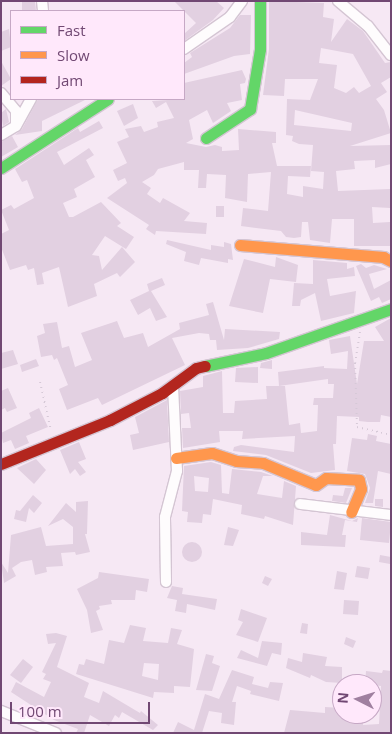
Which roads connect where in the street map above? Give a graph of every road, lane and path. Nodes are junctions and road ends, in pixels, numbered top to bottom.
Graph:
1 (242, 1) edge
2 (260, 1) edge
3 (338, 1) edge
4 (185, 48) edge
5 (391, 55) edge
6 (1, 93) edge
7 (30, 100) edge
8 (106, 100) edge
9 (16, 126) junction
10 (1, 135) edge
11 (206, 138) dead end
12 (1, 168) edge
13 (240, 245) dead end
14 (391, 261) edge
15 (391, 309) edge
16 (361, 321) junction
17 (40, 382) dead end
18 (173, 386) junction
19 (391, 435) edge
20 (52, 441) junction
21 (176, 458) junction
22 (1, 464) edge
23 (300, 504) dead end
24 (351, 512) junction
25 (391, 515) edge
26 (166, 582) dead end
27 (1, 711) edge
28 (56, 733) edge

1 - 4 street
2 - 11 street
3 - 5 street
6 - 9 street
7 - 9 street
8 - 12 street
9 - 10 street
13 - 14 street
15 - 16 street
16 - 18 street
16 - 19 path
17 - 20 path
18 - 20 street
18 - 21 street
20 - 22 street
21 - 24 street
21 - 26 street
23 - 24 street
24 - 25 street
27 - 28 street

